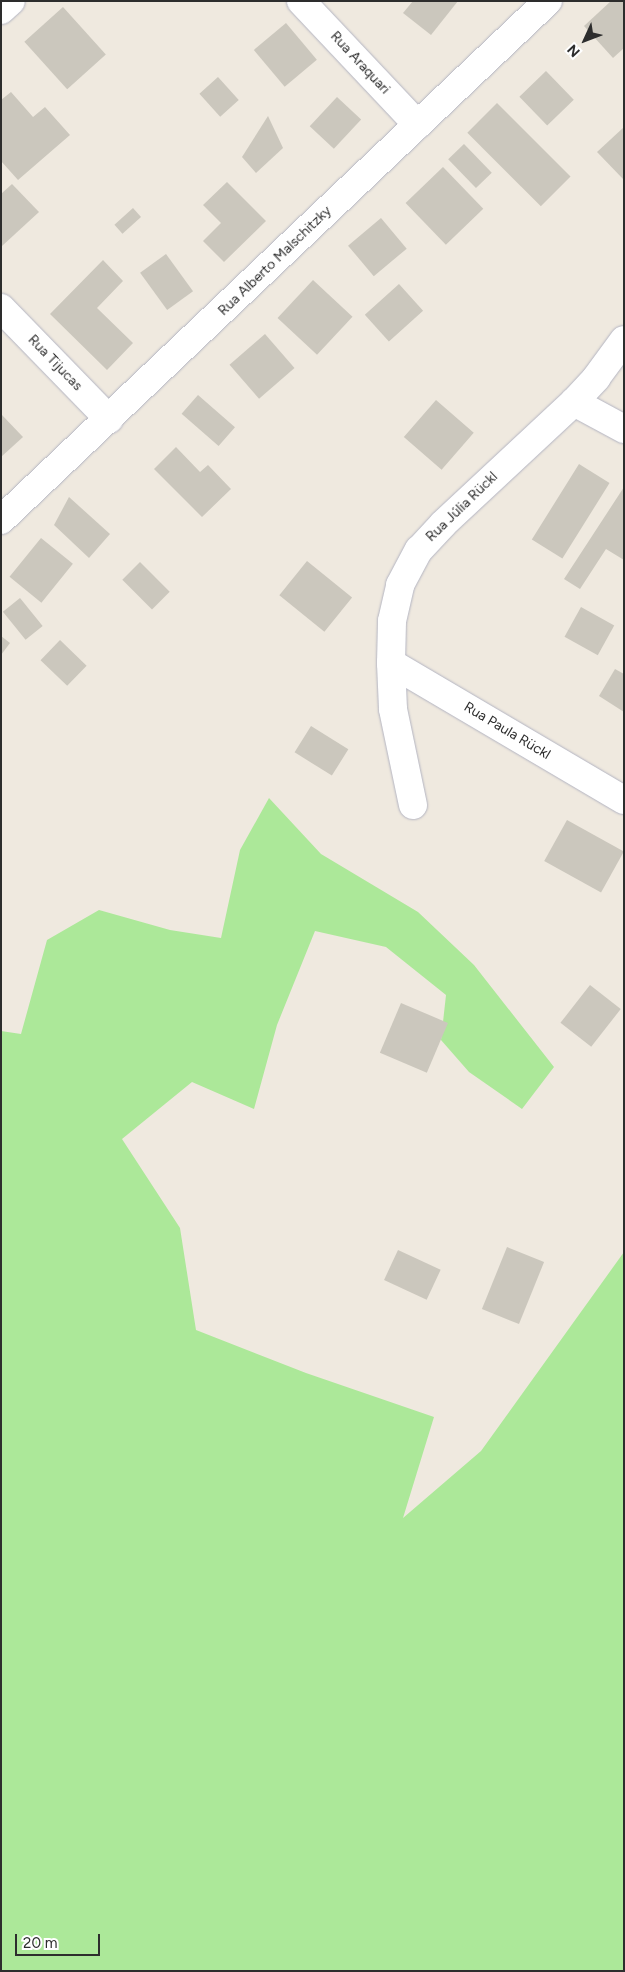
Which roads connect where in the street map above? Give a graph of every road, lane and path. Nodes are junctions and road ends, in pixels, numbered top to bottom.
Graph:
1 (11, 1) edge
2 (302, 1) edge
3 (548, 1) edge
4 (1, 10) edge
5 (418, 125) junction
6 (1, 308) edge
7 (624, 340) edge
8 (574, 402) junction
9 (109, 419) junction
10 (624, 430) edge
11 (1, 520) edge
12 (391, 663) junction
13 (624, 800) edge
14 (413, 805) dead end

1 - 4 street
2 - 5 street, Rua Araquari
3 - 5 street, Rua Alberto Malschitzky
5 - 9 street, Rua Alberto Malschitzky
6 - 9 street, Rua Tijucas
7 - 8 street, Rua Júlia Rückl
8 - 10 street
8 - 12 street, Rua Júlia Rückl
9 - 11 street, Rua Alberto Malschitzky
12 - 13 street, Rua Paula Rückl
12 - 14 street, Rua Júlia Rückl

